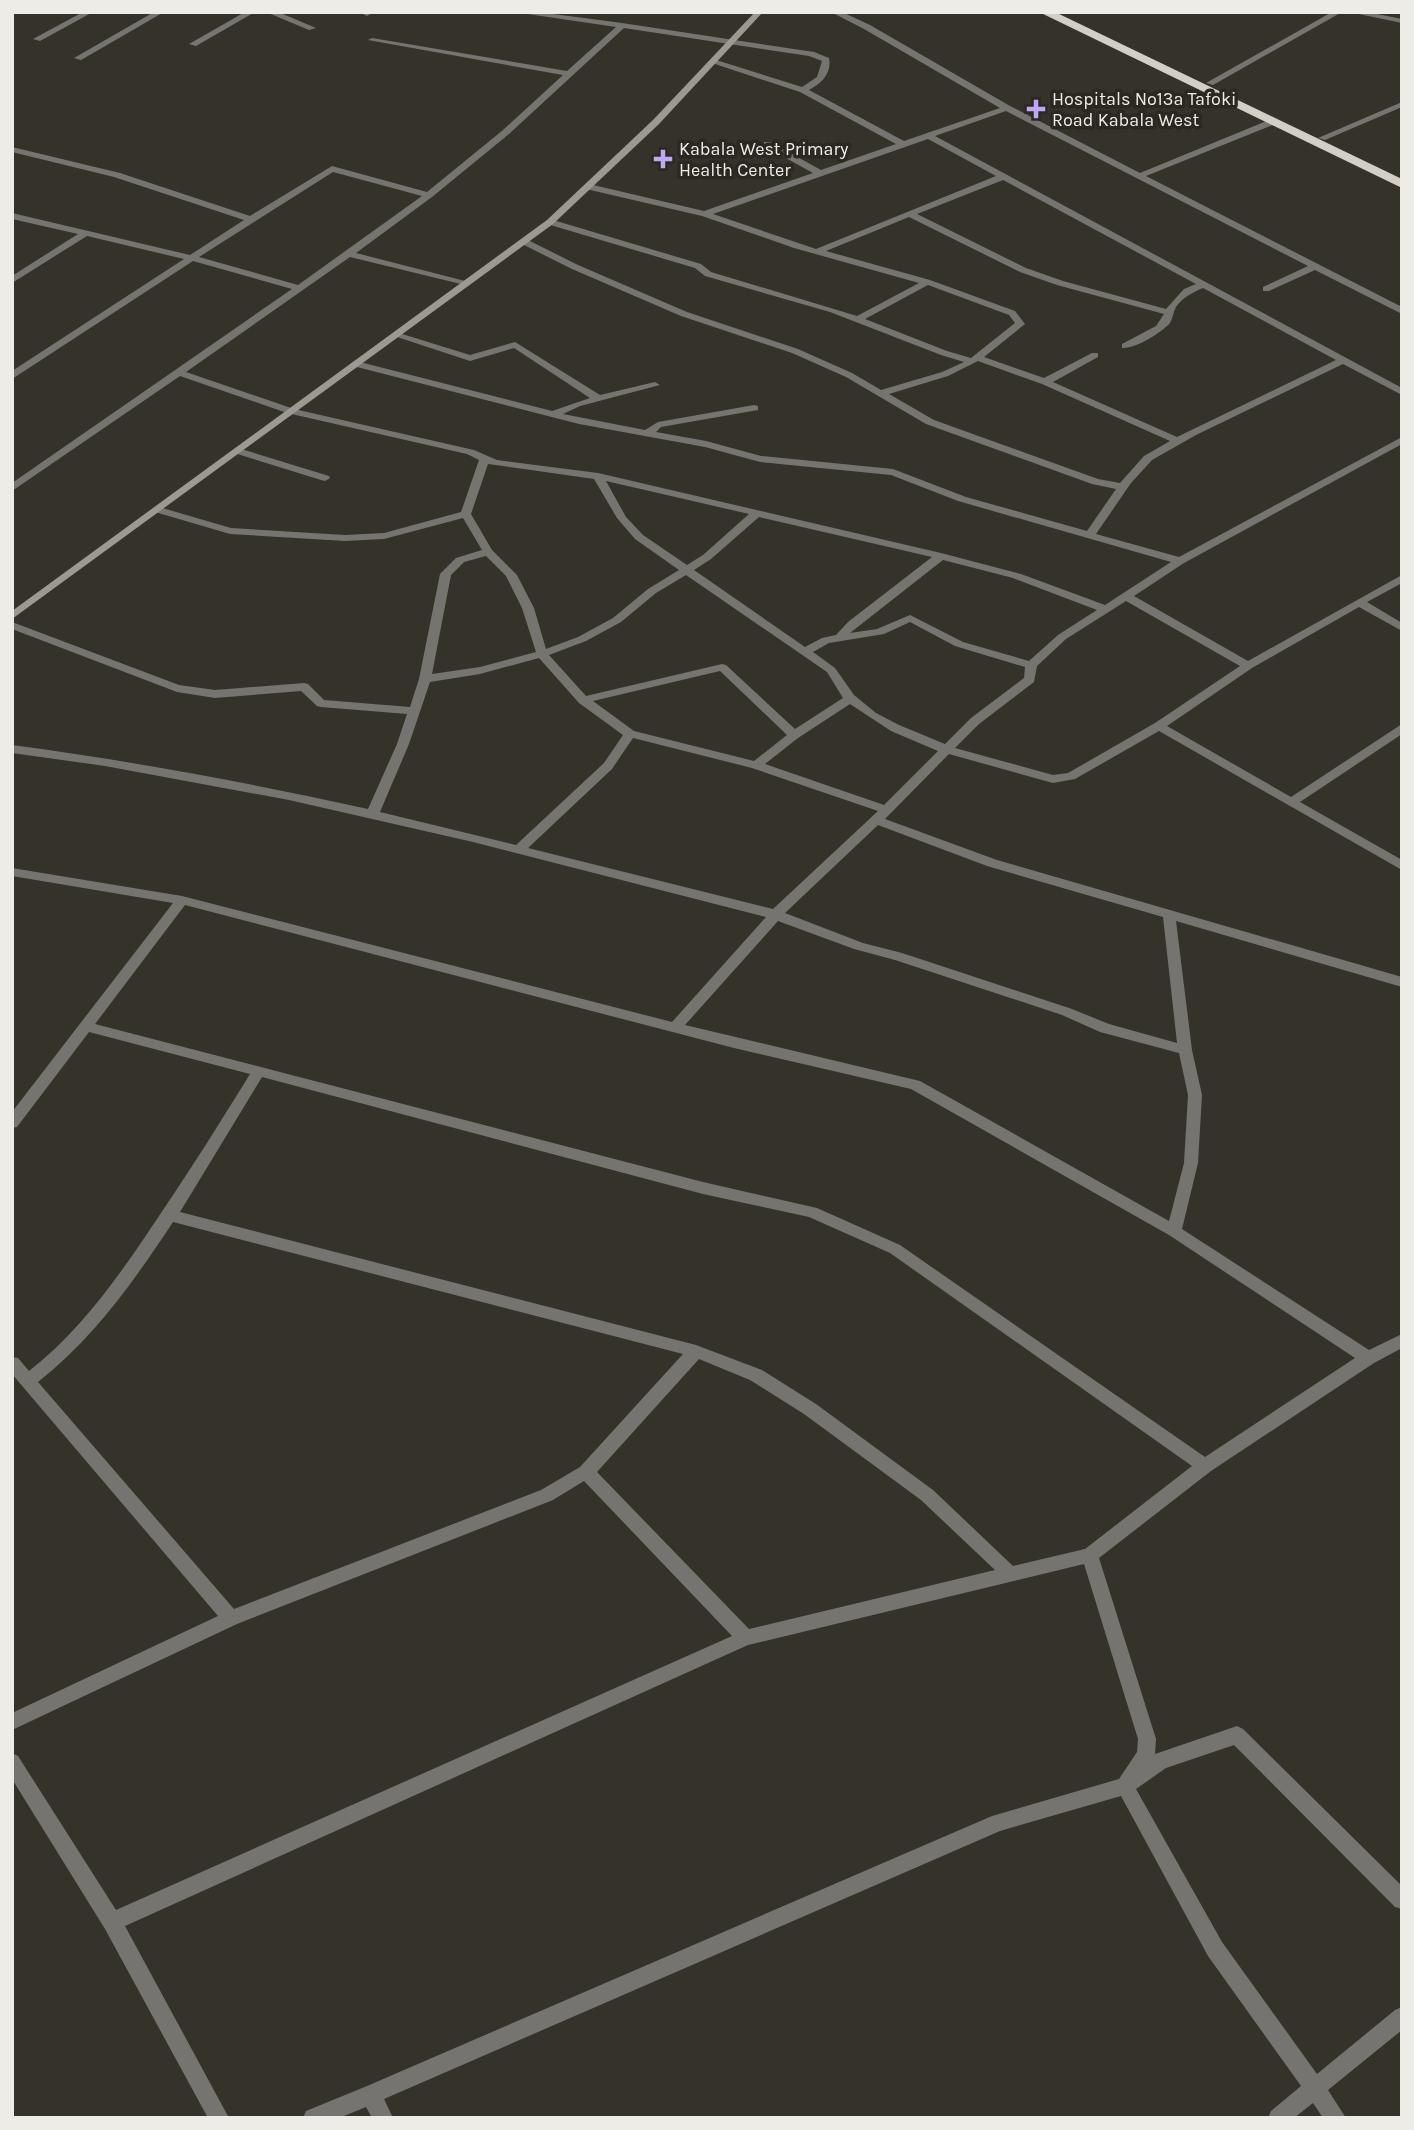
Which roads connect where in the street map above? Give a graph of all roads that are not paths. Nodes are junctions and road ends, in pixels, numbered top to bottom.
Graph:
1 (89, 12) edge
2 (160, 12) edge
3 (251, 12) edge
4 (270, 12) edge
5 (519, 12) edge
6 (573, 12) edge
7 (759, 12) edge
8 (835, 12) edge
9 (1045, 12) edge
10 (1059, 12) edge
11 (1338, 12) edge
12 (1353, 12) edge
13 (564, 18) junction
14 (1402, 21) edge
15 (622, 24) junction
16 (312, 28) dead end
17 (37, 39) dead end
18 (372, 40) dead end
19 (733, 42) junction
20 (193, 44) dead end
21 (78, 58) dead end
22 (713, 62) junction
23 (570, 74) junction
24 (1210, 83) junction
25 (803, 90) junction
26 (1402, 104) edge
27 (1007, 108) junction
28 (1272, 122) junction
29 (928, 135) junction
30 (1322, 138) junction
31 (767, 144) dead end
32 (902, 144) junction
33 (12, 149) edge
34 (818, 173) junction
35 (1402, 175) edge
36 (1004, 176) junction
37 (1139, 176) junction
38 (1402, 184) edge
39 (589, 187) junction
40 (429, 195) junction
41 (705, 214) junction
42 (909, 214) junction
43 (12, 216) edge
44 (251, 219) junction
45 (550, 222) junction
46 (88, 232) junction
47 (525, 242) junction
48 (818, 251) junction
49 (349, 254) junction
50 (192, 258) junction
51 (1316, 266) junction
52 (12, 280) edge
53 (927, 282) junction
54 (466, 284) junction
55 (1204, 284) junction
56 (299, 288) junction
57 (1266, 289) dead end
58 (1168, 312) junction
59 (1402, 312) edge
60 (857, 320) junction
61 (396, 335) junction
62 (1125, 346) dead end
63 (1095, 355) dead end
64 (976, 359) junction
65 (1341, 361) junction
66 (356, 363) junction
67 (181, 373) junction
68 (12, 376) edge
69 (1045, 382) junction
70 (655, 384) dead end
71 (1402, 392) edge
72 (881, 393) junction
73 (597, 398) junction
74 (754, 408) dead end
75 (291, 411) junction
76 (554, 414) junction
77 (648, 433) junction
78 (1402, 440) edge
79 (1178, 442) junction
80 (238, 451) junction
81 (485, 460) junction
82 (598, 476) junction
83 (325, 478) dead end
84 (1122, 487) junction
85 (12, 488) edge
86 (159, 510) junction
87 (466, 514) junction
88 (756, 514) junction
89 (1091, 533) junction
90 (488, 552) junction
91 (941, 555) junction
92 (1181, 561) junction
93 (686, 570) junction
94 (1402, 578) edge
95 (1124, 595) junction
96 (1359, 602) junction
97 (1106, 609) junction
98 (12, 616) edge
99 (12, 625) edge
100 (1402, 628) edge
101 (840, 638) junction
102 (804, 652) junction
103 (542, 654) junction
104 (1031, 665) junction
105 (1248, 666) junction
106 (425, 679) junction
107 (850, 699) junction
108 (583, 700) junction
109 (412, 711) junction
110 (1159, 726) junction
111 (1402, 728) edge
112 (630, 734) junction
113 (794, 735) junction
114 (950, 748) junction
115 (12, 749) edge
116 (756, 765) junction
117 (1293, 801) junction
118 (887, 810) junction
119 (372, 815) junction
120 (876, 820) junction
121 (518, 850) junction
122 (1402, 866) edge
123 (12, 872) edge
124 (183, 900) junction
125 (777, 913) junction
126 (1170, 914) junction
127 (1402, 982) edge
128 (86, 1026) junction
129 (677, 1026) junction
130 (1185, 1049) junction
131 (258, 1072) junction
132 (12, 1123) edge
133 (168, 1216) junction
134 (1174, 1231) junction
135 (1402, 1340) edge
136 (696, 1351) junction
137 (1368, 1358) junction
138 (12, 1363) edge
139 (28, 1381) junction
140 (1205, 1466) junction
141 (586, 1472) junction
142 (1090, 1555) junction
143 (1010, 1574) junction
144 (231, 1618) junction
145 (746, 1638) junction
146 (12, 1722) edge
147 (12, 1762) edge
148 (1125, 1786) junction
149 (1402, 1900) edge
150 (113, 1922) junction
151 (1402, 2017) edge
152 (1314, 2088) junction
153 (371, 2095) junction
154 (219, 2118) edge
155 (313, 2118) edge
156 (383, 2118) edge
157 (1278, 2118) edge
158 (1336, 2118) edge

1 - 17 street
2 - 21 street
3 - 20 street
4 - 16 street
5 - 13 street
6 - 13 street
7 - 19 street
8 - 27 street
9 - 28 highway
10 - 24 highway
11 - 24 street
12 - 14 street
13 - 15 street
15 - 19 street
15 - 23 street
18 - 23 street
19 - 22 street
19 - 25 street
22 - 25 street
22 - 39 street
23 - 40 street
24 - 30 highway
25 - 32 street
26 - 30 street
27 - 29 street
27 - 37 street
28 - 37 street
28 - 38 highway
29 - 32 street
29 - 36 street
30 - 35 highway
31 - 34 street
32 - 34 street
33 - 44 street
34 - 41 street
36 - 42 street
36 - 55 street
37 - 51 street
39 - 41 street
39 - 45 street
40 - 44 street
40 - 49 street
41 - 48 street
42 - 48 street
42 - 58 street
43 - 46 street
44 - 50 street
45 - 47 street
45 - 60 street
46 - 50 street
46 - 52 street
47 - 54 street
47 - 72 street
48 - 53 street
49 - 54 street
49 - 56 street
50 - 56 street
50 - 68 street
51 - 57 street
51 - 59 street
53 - 60 street
53 - 64 street
54 - 61 street
55 - 58 street
55 - 65 street
56 - 67 street
58 - 62 street
60 - 64 street
61 - 66 street
61 - 73 street
63 - 69 street
64 - 69 street
64 - 72 street
65 - 71 street
65 - 79 street
66 - 75 street
66 - 76 street
67 - 75 street
67 - 85 street
69 - 79 street
70 - 73 street
72 - 84 street
73 - 76 street
74 - 77 street
75 - 80 street
75 - 81 street
76 - 77 street
77 - 89 street
78 - 92 street
79 - 84 street
80 - 83 street
80 - 86 street
81 - 82 street
81 - 87 street
82 - 88 street
82 - 93 street
84 - 89 street
86 - 87 street
86 - 98 street
87 - 90 street
88 - 91 street
88 - 93 street
89 - 92 street
90 - 103 street
90 - 106 street
91 - 97 street
91 - 101 street
92 - 95 street
93 - 102 street
93 - 103 street
94 - 96 street
95 - 97 street
95 - 105 street
96 - 100 street
96 - 105 street
97 - 104 street
99 - 109 street
101 - 102 street
101 - 104 street
102 - 107 street
103 - 106 street
103 - 108 street
104 - 114 street
105 - 110 street
106 - 109 street
107 - 113 street
107 - 114 street
108 - 112 street
108 - 113 street
109 - 119 street
110 - 114 street
110 - 117 street
111 - 117 street
112 - 116 street
112 - 121 street
113 - 116 street
114 - 118 street
115 - 119 street
116 - 118 street
117 - 122 street
118 - 120 street
119 - 121 street
120 - 125 street
120 - 126 street
121 - 125 street
123 - 124 street
124 - 128 street
124 - 129 street
125 - 129 street
125 - 130 street
126 - 127 street
126 - 130 street
128 - 131 street
128 - 132 street
129 - 134 street
130 - 134 street
131 - 133 street
131 - 140 street
133 - 136 street
133 - 139 street
134 - 137 street
135 - 137 street
136 - 141 street
136 - 143 street
137 - 140 street
138 - 139 street
139 - 144 street
140 - 142 street
141 - 144 street
141 - 145 street
142 - 143 street
142 - 148 street
143 - 145 street
144 - 146 street
145 - 150 street
147 - 150 street
148 - 149 street
148 - 152 street
148 - 153 street
150 - 154 street
151 - 152 street
152 - 157 street
152 - 158 street
153 - 155 street
153 - 156 street

